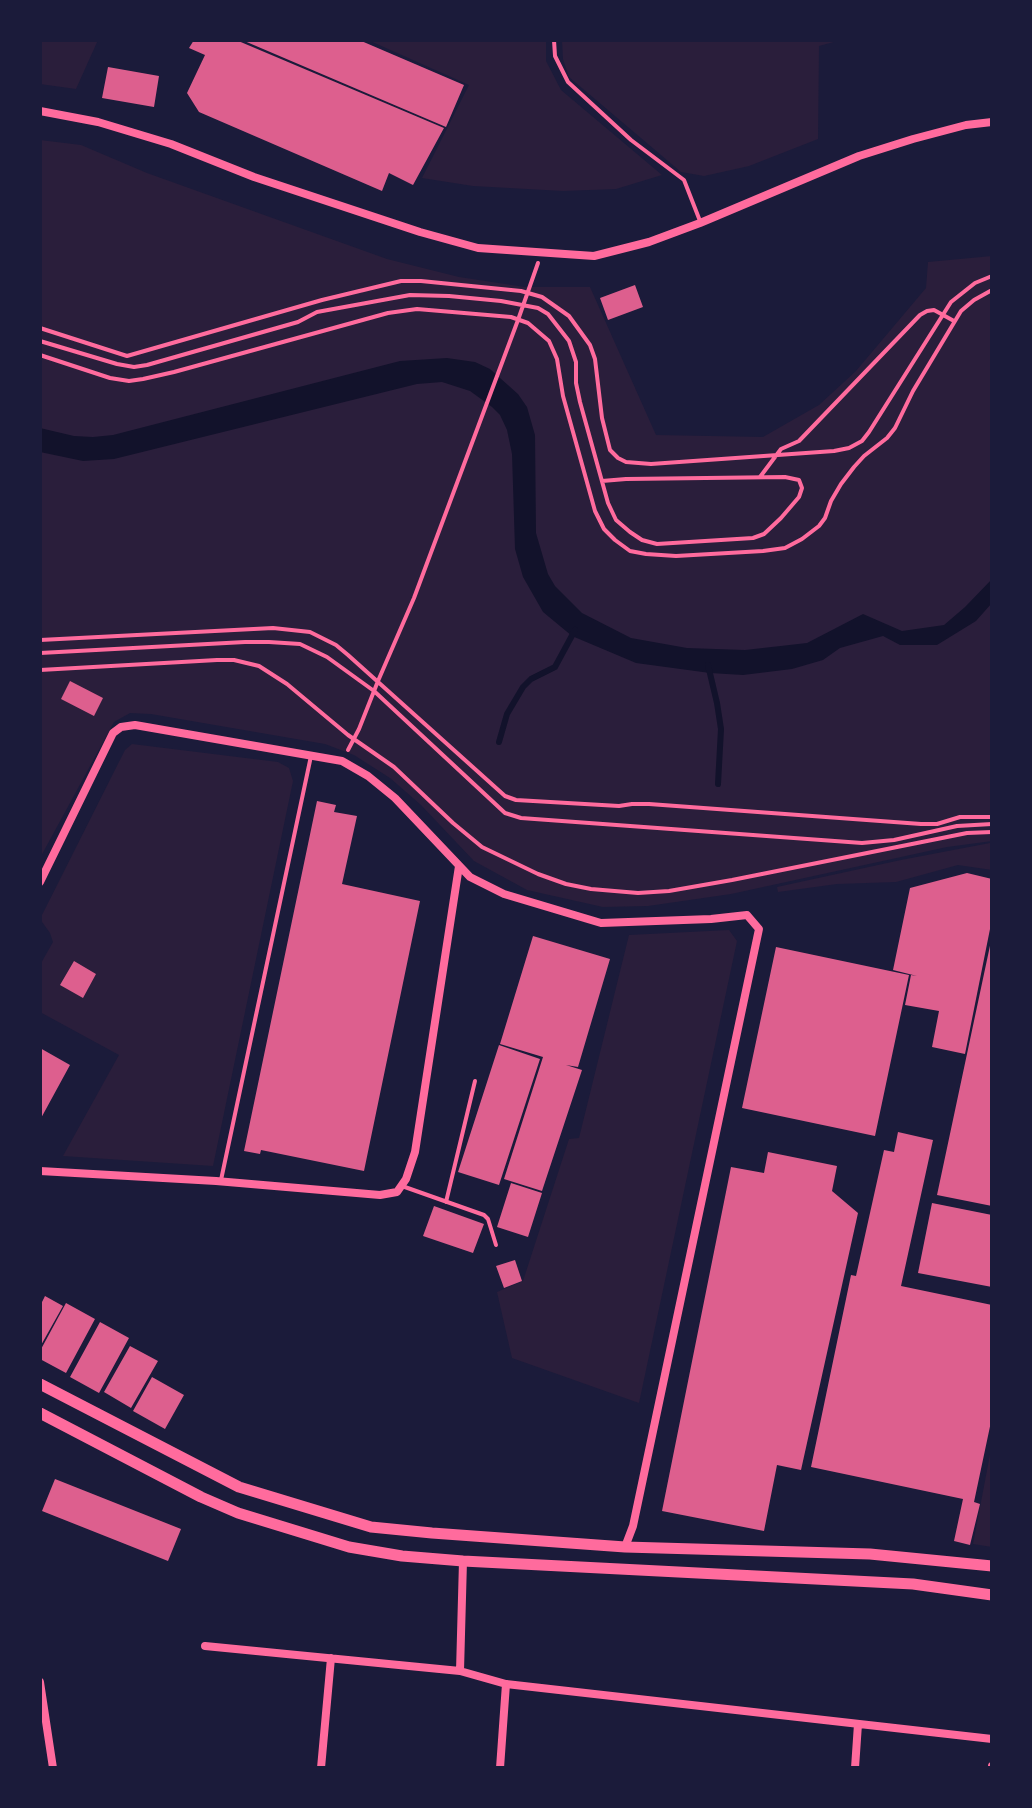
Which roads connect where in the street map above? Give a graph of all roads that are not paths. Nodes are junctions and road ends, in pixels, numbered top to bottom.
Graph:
1 (554, 40) edge
2 (40, 111) edge
3 (992, 122) edge
4 (700, 223) junction
5 (311, 756) junction
6 (459, 866) junction
7 (40, 882) edge
8 (475, 1081) dead end
9 (40, 1171) edge
10 (221, 1181) junction
11 (402, 1186) junction
12 (446, 1202) junction
13 (496, 1245) dead end
14 (40, 1384) edge
15 (40, 1413) edge
16 (625, 1547) junction
17 (463, 1561) junction
18 (992, 1566) edge
19 (992, 1595) edge
20 (205, 1646) dead end
21 (331, 1658) junction
22 (460, 1671) junction
23 (40, 1682) edge
24 (506, 1684) junction
25 (858, 1724) junction
26 (992, 1739) edge
27 (53, 1768) edge
28 (321, 1768) edge
29 (500, 1768) edge
30 (855, 1768) edge

1 - 4 lane
2 - 4 street
3 - 4 street
5 - 6 street
5 - 7 street
5 - 10 lane
6 - 11 street
6 - 16 street
8 - 12 lane
9 - 10 street
10 - 11 street
11 - 12 lane
12 - 13 lane
14 - 16 street
15 - 17 street
16 - 18 street
17 - 19 street
17 - 22 street
20 - 21 street
21 - 22 street
21 - 28 street
22 - 24 street
23 - 27 street
24 - 25 street
24 - 29 street
25 - 26 street
25 - 30 street

